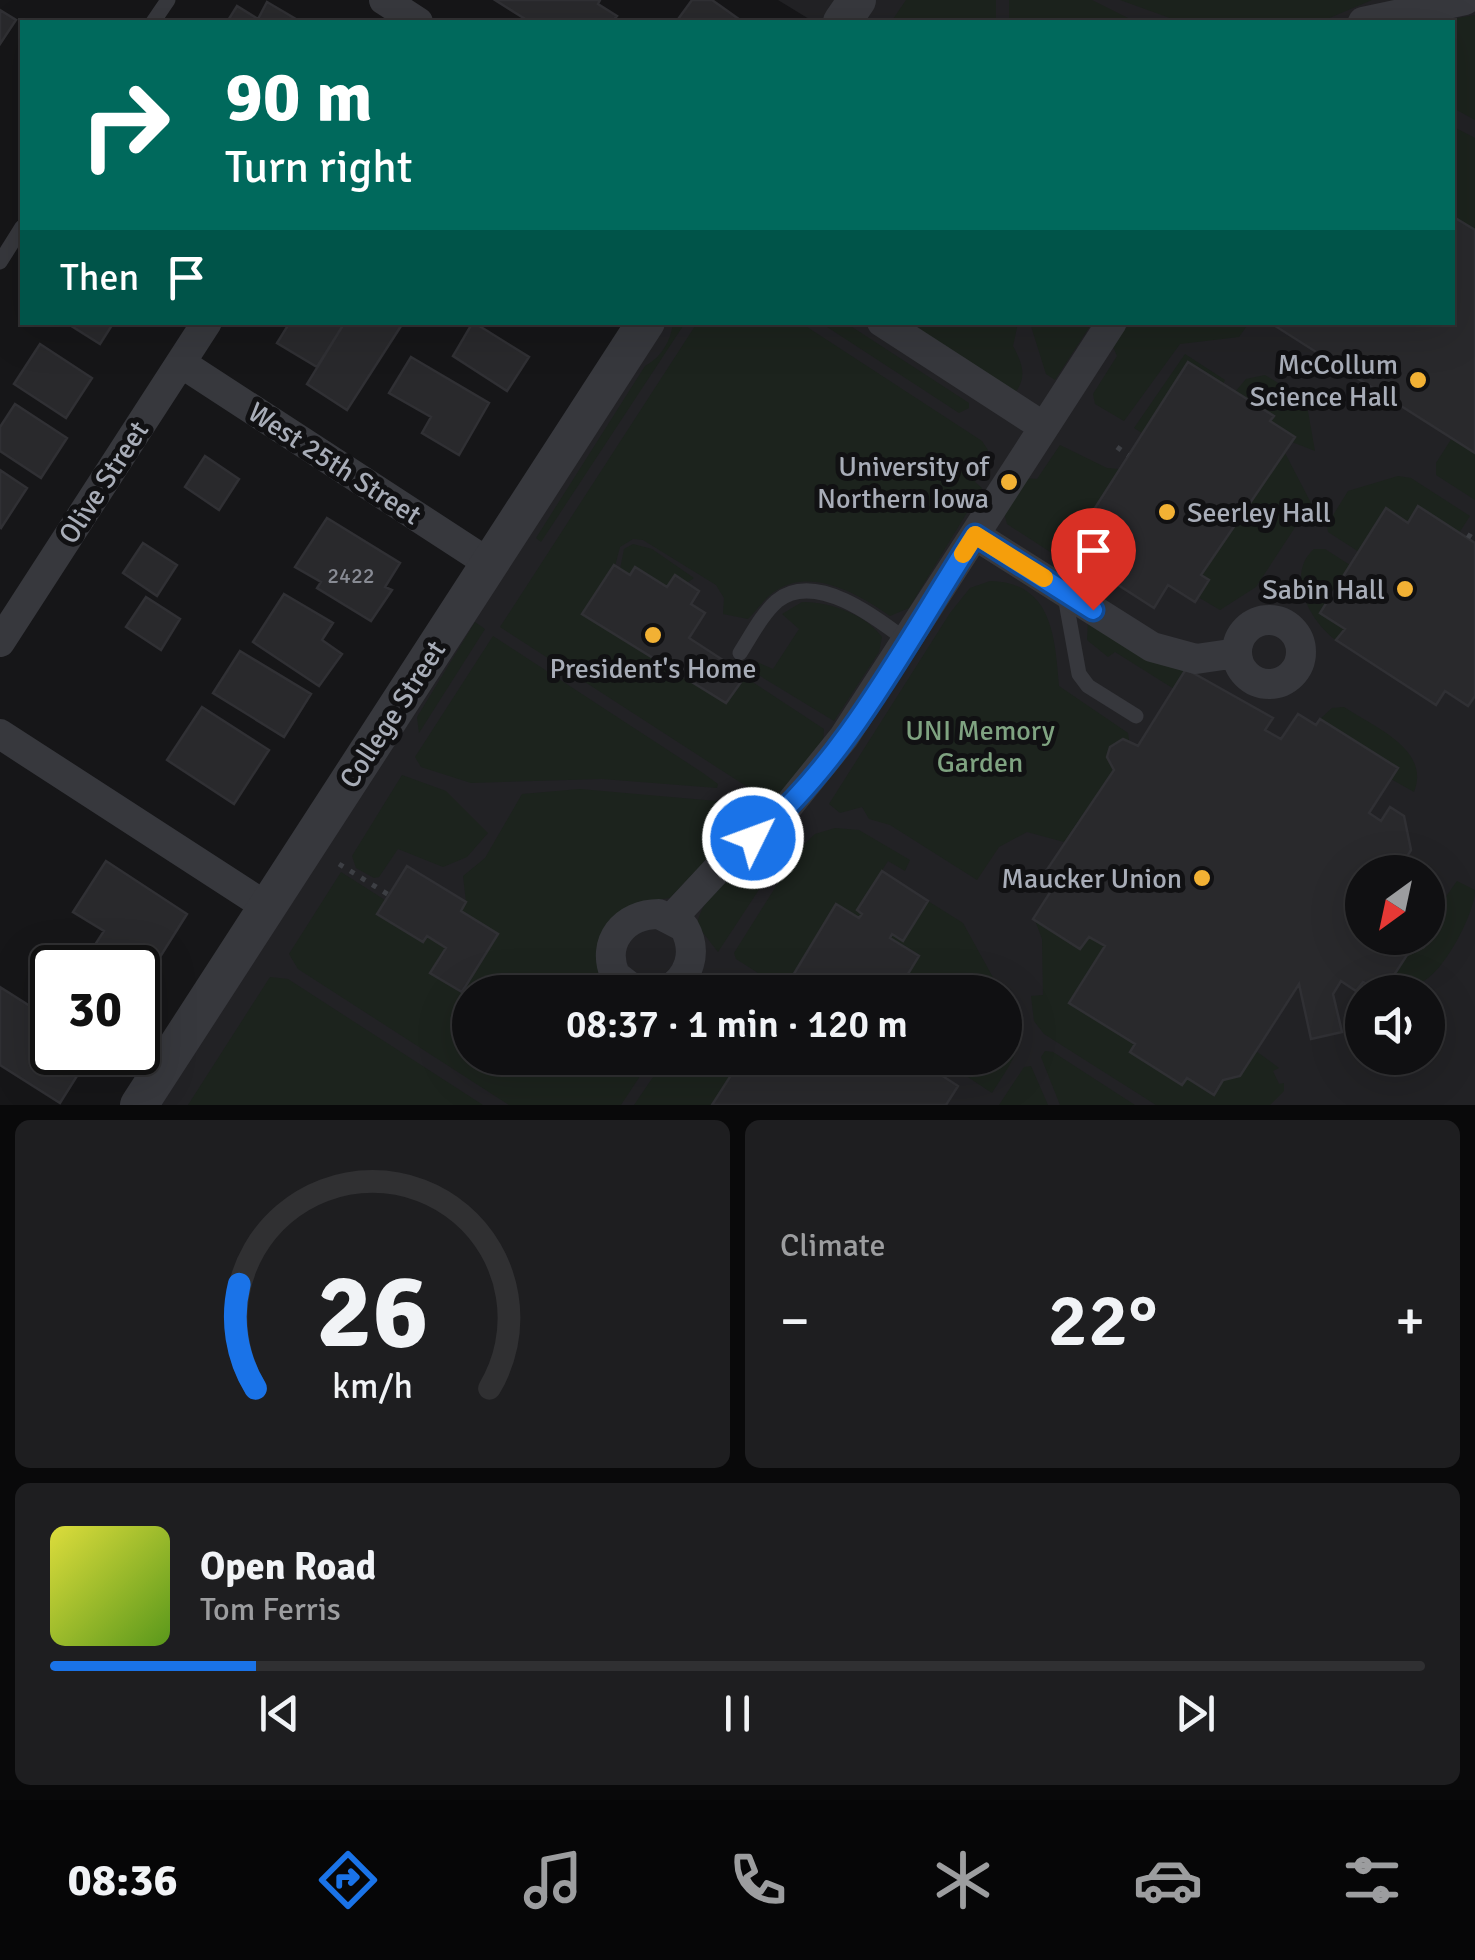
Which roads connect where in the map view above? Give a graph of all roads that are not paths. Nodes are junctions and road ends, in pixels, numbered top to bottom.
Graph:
1 (1464, 0) edge
2 (1372, 20) edge
3 (20, 230) edge
4 (0, 262) edge
5 (205, 325) edge
6 (644, 325) edge
7 (887, 325) edge
8 (1110, 325) edge
9 (181, 363) junction
10 (1044, 427) junction
11 (975, 535) junction
12 (490, 564) junction
13 (1064, 591) junction
14 (907, 641) junction
15 (0, 642) edge
16 (740, 653) dead end
17 (1237, 653) dead end
18 (1136, 716) dead end
19 (0, 724) edge
20 (0, 734) edge
21 (48, 764) junction
22 (268, 907) junction
23 (672, 918) junction
24 (616, 975) edge
25 (683, 975) edge
26 (139, 1105) edge

1 - 2 street
3 - 4 lane
5 - 9 street, Olive Street
6 - 12 street, College Street
7 - 10 street
8 - 10 street
9 - 12 street, West 25th Street
9 - 15 street, Olive Street
10 - 11 street
11 - 13 street
11 - 14 street
12 - 22 street, College Street
13 - 17 street
13 - 18 lane
14 - 16 lane
14 - 23 street
19 - 21 street
20 - 21 street
21 - 22 street
22 - 26 street, College Street
23 - 24 street
23 - 25 street

